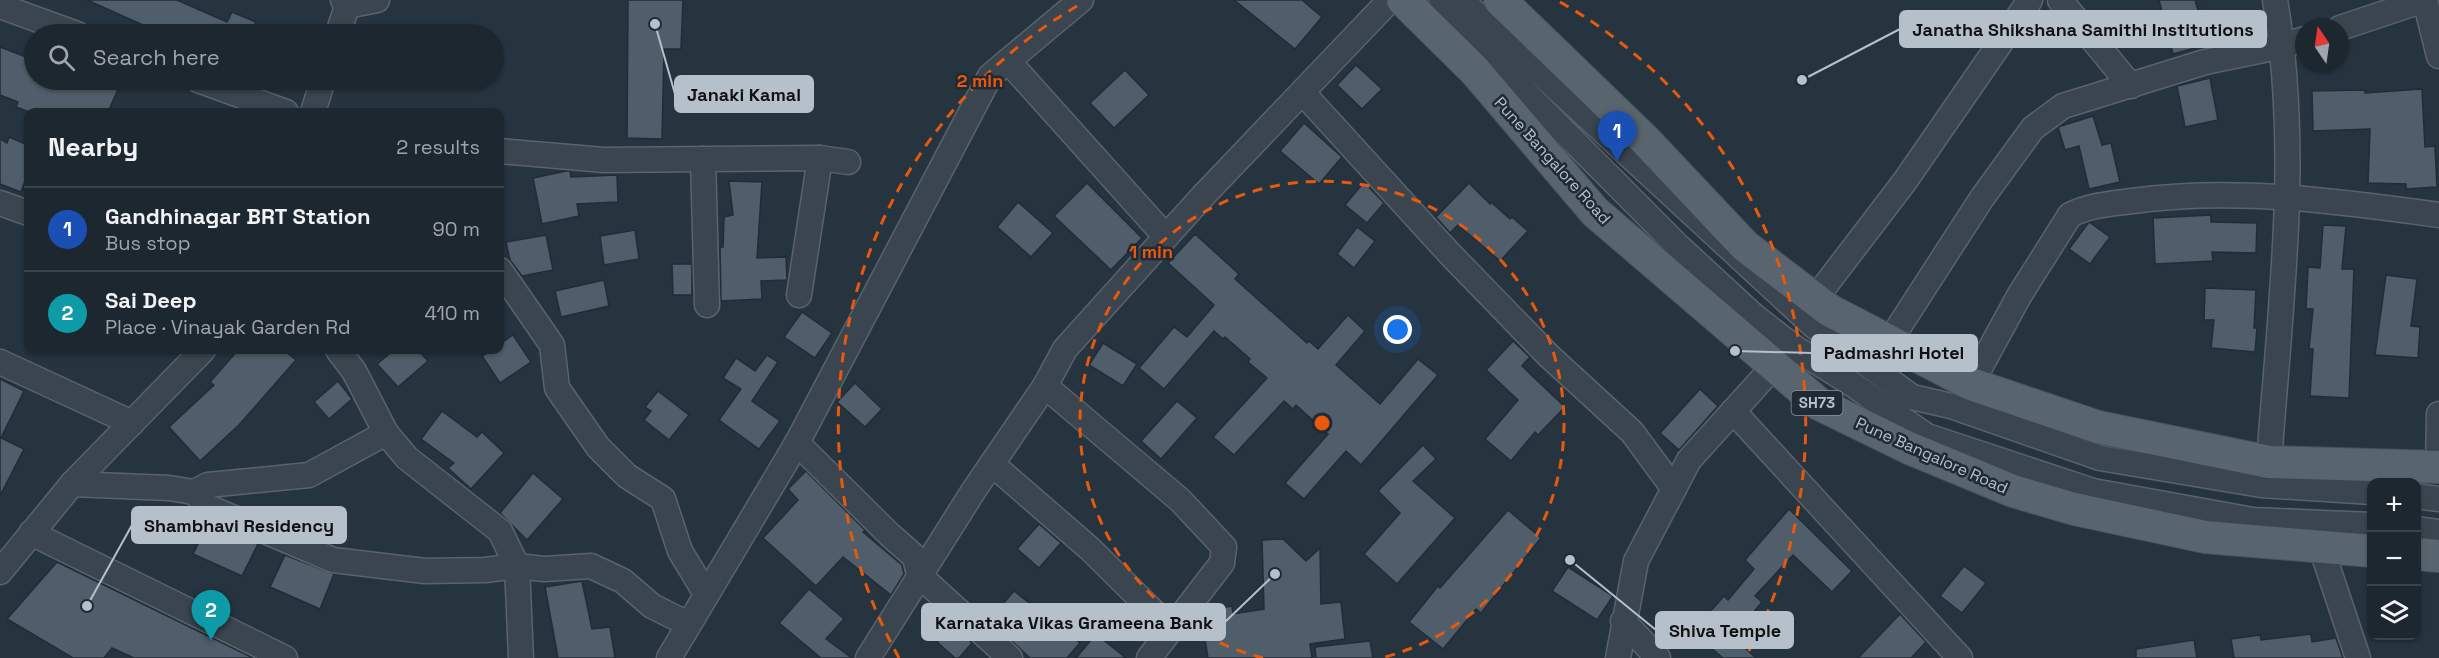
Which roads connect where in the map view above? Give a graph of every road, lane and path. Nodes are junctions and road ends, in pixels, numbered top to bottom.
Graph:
1 (377, 0) edge
2 (1081, 0) edge
3 (1390, 0) edge
4 (1403, 0) edge
5 (1441, 0) edge
6 (1461, 0) edge
7 (1500, 0) edge
8 (2030, 0) edge
9 (2060, 0) edge
10 (2275, 0) edge
11 (2424, 0) edge
12 (345, 3) edge
13 (0, 6) edge
14 (50, 24) edge
15 (340, 24) edge
16 (2349, 25) edge
17 (2294, 43) edge
18 (2439, 56) edge
19 (1008, 61) junction
20 (2131, 86) junction
21 (226, 90) edge
22 (320, 90) edge
23 (1303, 93) junction
24 (275, 108) edge
25 (314, 108) edge
26 (504, 151) edge
27 (820, 158) junction
28 (703, 159) junction
29 (848, 162) dead end
30 (2289, 198) junction
31 (0, 203) edge
32 (24, 212) edge
33 (2439, 215) edge
34 (1166, 237) junction
35 (504, 276) edge
36 (799, 295) dead end
37 (707, 305) dead end
38 (1814, 312) junction
39 (1889, 342) junction
40 (1778, 352) junction
41 (199, 354) edge
42 (341, 354) edge
43 (0, 362) edge
44 (1971, 384) junction
45 (1045, 386) junction
46 (1733, 411) junction
47 (2439, 414) edge
48 (132, 423) junction
49 (386, 433) junction
50 (797, 443) junction
51 (2269, 462) junction
52 (992, 464) junction
53 (2438, 467) edge
54 (72, 484) junction
55 (1674, 489) junction
56 (194, 492) junction
57 (2367, 492) edge
58 (2421, 497) edge
59 (2439, 500) edge
60 (2367, 525) edge
61 (2421, 530) edge
62 (2439, 532) edge
63 (31, 533) junction
64 (2321, 547) junction
65 (2367, 550) edge
66 (2421, 554) edge
67 (2439, 556) edge
68 (517, 566) junction
69 (0, 572) edge
70 (919, 575) junction
71 (706, 594) junction
72 (1623, 621) junction
73 (688, 624) junction
74 (1172, 629) junction
75 (285, 658) edge
76 (521, 658) edge
77 (669, 658) edge
78 (868, 658) edge
79 (1010, 658) edge
80 (1149, 658) edge
81 (1618, 658) edge
82 (1658, 658) edge
83 (1960, 658) edge
84 (2358, 658) edge

1 - 12 street
2 - 19 street
3 - 23 street
4 - 40 main road, Pune Bangalore Road / SH73
5 - 40 street
6 - 38 street
7 - 38 main road
8 - 38 street
9 - 20 street
10 - 17 street
11 - 16 street
11 - 18 street
12 - 15 street
13 - 14 street
17 - 20 street
17 - 30 street
19 - 34 street
19 - 50 street
20 - 39 street
21 - 24 street
22 - 25 street
23 - 34 street
23 - 55 street
26 - 28 street
27 - 28 street
27 - 29 street
27 - 36 street
28 - 37 street
30 - 33 street
30 - 44 street
30 - 51 street
31 - 32 street
34 - 45 street
35 - 71 street
38 - 39 main road
38 - 40 street
38 - 57 street
39 - 44 main road
40 - 46 street
40 - 60 street
40 - 64 main road, Pune Bangalore Road / SH73
41 - 48 street
42 - 49 street
43 - 48 street
44 - 51 main road
45 - 52 street
45 - 74 street
46 - 55 street
46 - 83 street
47 - 53 street
48 - 54 street
49 - 56 street
49 - 68 street
50 - 70 street
50 - 71 street
51 - 53 main road
52 - 70 street
52 - 74 street
54 - 56 street
54 - 63 street
55 - 72 street
56 - 68 street
58 - 59 street
61 - 62 street
63 - 69 street
63 - 75 street
64 - 65 main road, Pune Bangalore Road / SH73
64 - 84 street
66 - 67 main road
68 - 73 street
68 - 76 street
70 - 78 street
70 - 79 street
71 - 73 street
72 - 81 street
72 - 82 street
73 - 77 street
74 - 80 street

